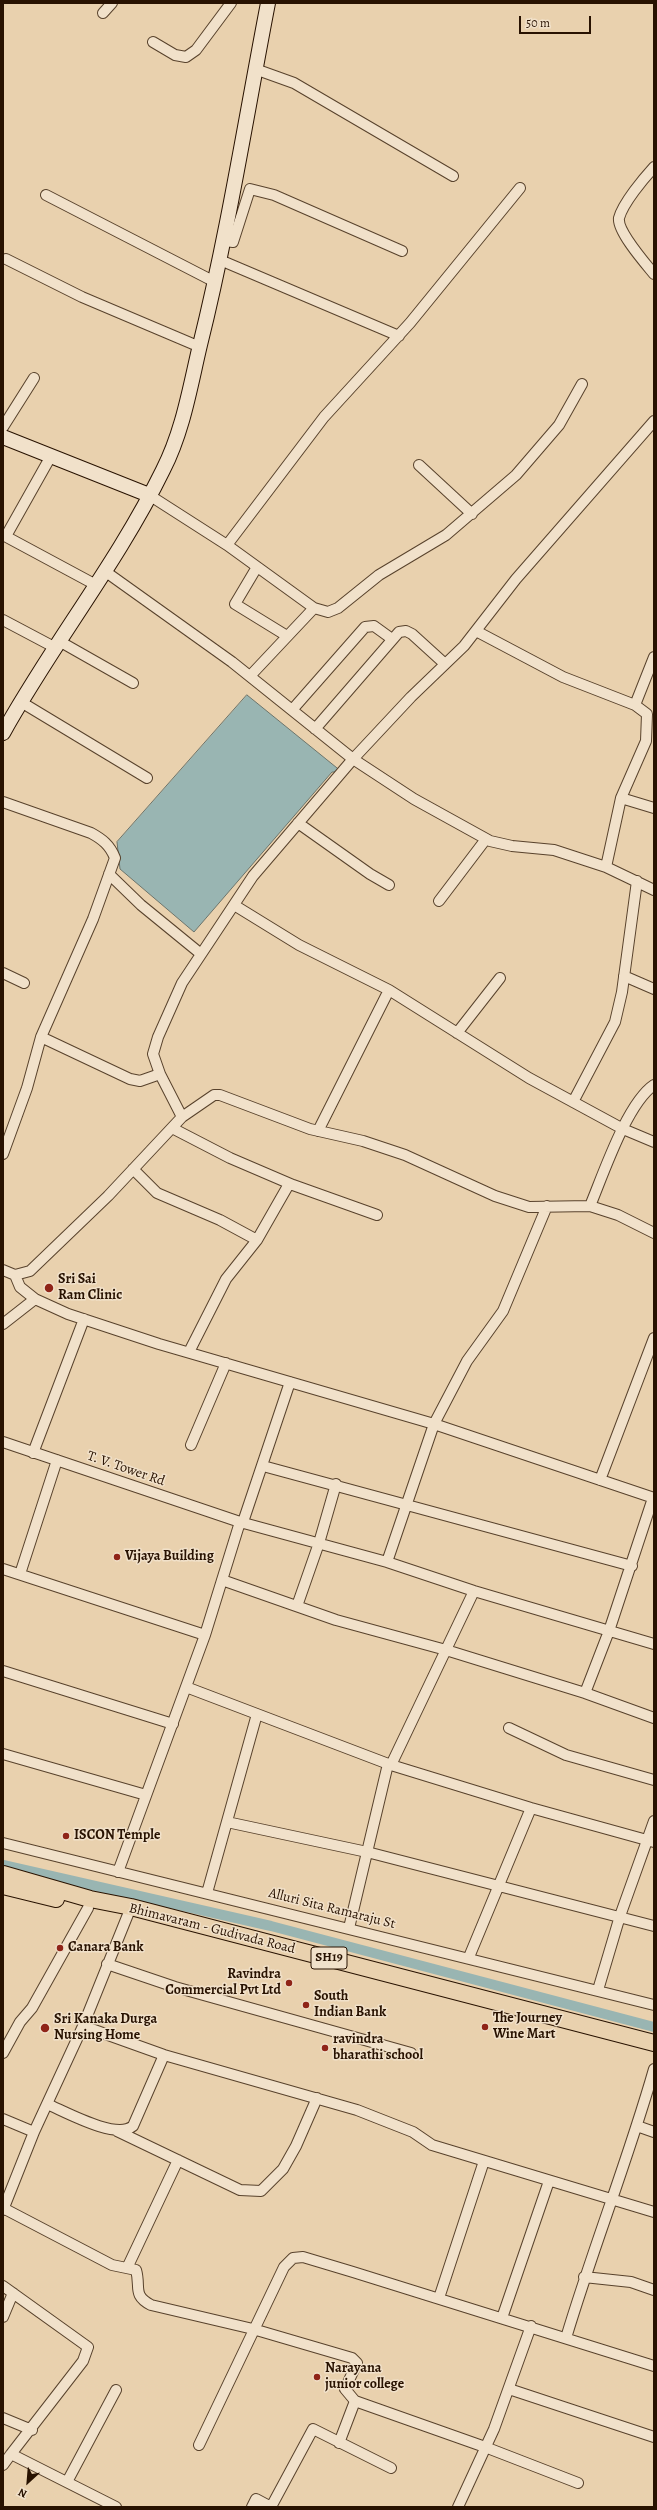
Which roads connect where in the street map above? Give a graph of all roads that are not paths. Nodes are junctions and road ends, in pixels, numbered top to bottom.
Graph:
1 (112, 3) edge
2 (268, 3) edge
3 (229, 4) edge
4 (103, 13) dead end
5 (153, 42) dead end
6 (256, 69) junction
7 (654, 167) edge
8 (453, 176) dead end
9 (520, 188) dead end
10 (46, 195) dead end
11 (225, 241) junction
12 (402, 251) dead end
13 (6, 259) dead end
14 (220, 260) junction
15 (654, 274) edge
16 (215, 282) junction
17 (399, 336) junction
18 (200, 347) junction
19 (34, 378) dead end
20 (582, 384) dead end
21 (654, 421) edge
22 (3, 427) edge
23 (3, 438) edge
24 (51, 456) junction
25 (419, 465) dead end
26 (149, 495) junction
27 (472, 514) junction
28 (4, 535) edge
29 (227, 546) junction
30 (257, 567) junction
31 (106, 572) junction
32 (96, 585) junction
33 (314, 608) junction
34 (3, 620) edge
35 (476, 631) junction
36 (287, 636) junction
37 (392, 639) junction
38 (56, 644) junction
39 (654, 657) edge
40 (445, 664) junction
41 (250, 676) junction
42 (133, 683) dead end
43 (21, 702) junction
44 (635, 705) junction
45 (292, 710) junction
46 (5, 726) edge
47 (315, 729) junction
48 (650, 743) edge
49 (353, 759) junction
50 (147, 778) dead end
51 (621, 798) junction
52 (3, 802) edge
53 (654, 808) edge
54 (298, 823) junction
55 (486, 839) junction
56 (606, 867) junction
57 (109, 874) junction
58 (637, 881) junction
59 (389, 885) dead end
60 (654, 890) edge
61 (439, 901) dead end
62 (234, 905) junction
63 (201, 954) junction
64 (3, 973) edge
65 (624, 976) junction
66 (500, 978) dead end
67 (24, 983) dead end
68 (654, 989) edge
69 (389, 990) junction
70 (456, 1033) junction
71 (41, 1037) junction
72 (160, 1074) junction
73 (654, 1085) edge
74 (573, 1102) junction
75 (182, 1117) junction
76 (172, 1128) junction
77 (623, 1129) junction
78 (318, 1131) junction
79 (654, 1142) edge
80 (3, 1154) edge
81 (133, 1169) junction
82 (289, 1184) junction
83 (547, 1206) junction
84 (590, 1206) junction
85 (377, 1215) dead end
86 (654, 1233) edge
87 (257, 1240) junction
88 (3, 1270) edge
89 (15, 1275) junction
90 (35, 1299) junction
91 (84, 1319) junction
92 (3, 1324) edge
93 (654, 1338) edge
94 (189, 1352) junction
95 (226, 1363) junction
96 (290, 1382) junction
97 (434, 1424) junction
98 (3, 1442) edge
99 (191, 1445) dead end
100 (33, 1453) junction
101 (57, 1460) junction
102 (263, 1466) junction
103 (600, 1480) junction
104 (336, 1484) junction
105 (654, 1498) edge
106 (407, 1503) junction
107 (242, 1522) junction
108 (318, 1543) junction
109 (387, 1562) junction
110 (632, 1566) junction
111 (3, 1568) edge
112 (20, 1574) junction
113 (222, 1580) junction
114 (474, 1591) junction
115 (296, 1606) junction
116 (609, 1631) junction
117 (205, 1635) junction
118 (654, 1644) edge
119 (446, 1650) junction
120 (3, 1671) edge
121 (186, 1688) junction
122 (585, 1693) junction
123 (257, 1714) junction
124 (654, 1718) edge
125 (173, 1724) junction
126 (508, 1728) dead end
127 (3, 1754) edge
128 (390, 1765) junction
129 (654, 1780) edge
130 (146, 1795) junction
131 (531, 1808) junction
132 (654, 1820) edge
133 (227, 1822) junction
134 (651, 1841) edge
135 (3, 1843) edge
136 (367, 1852) junction
137 (118, 1872) junction
138 (4, 1880) edge
139 (498, 1887) junction
140 (207, 1893) junction
141 (88, 1908) junction
142 (129, 1912) junction
143 (620, 1916) junction
144 (654, 1926) edge
145 (349, 1928) junction
146 (469, 1957) junction
147 (107, 1964) junction
148 (403, 1981) junction
149 (598, 1990) junction
150 (654, 2005) edge
151 (83, 2026) junction
152 (654, 2042) edge
153 (654, 2052) edge
154 (3, 2053) edge
155 (411, 2053) dead end
156 (164, 2055) junction
157 (654, 2069) edge
158 (317, 2098) junction
159 (47, 2104) junction
160 (3, 2119) edge
161 (637, 2126) junction
162 (117, 2131) junction
163 (34, 2132) junction
164 (654, 2132) edge
165 (178, 2160) junction
166 (484, 2161) junction
167 (549, 2180) junction
168 (612, 2198) junction
169 (3, 2209) edge
170 (654, 2212) edge
171 (128, 2266) junction
172 (584, 2277) junction
173 (3, 2286) edge
174 (654, 2290) edge
175 (13, 2292) junction
176 (439, 2298) junction
177 (3, 2317) edge
178 (502, 2318) junction
179 (531, 2326) junction
180 (252, 2329) junction
181 (566, 2338) junction
182 (654, 2366) edge
183 (509, 2389) junction
184 (116, 2390) dead end
185 (355, 2401) junction
186 (3, 2418) edge
187 (32, 2430) junction
188 (654, 2437) edge
189 (340, 2443) junction
190 (198, 2445) dead end
191 (485, 2447) junction
192 (11, 2454) junction
193 (3, 2466) edge
194 (392, 2468) dead end
195 (67, 2482) junction
196 (578, 2483) dead end
197 (109, 2506) edge
198 (252, 2507) edge
199 (458, 2507) edge

1 - 4 street
2 - 6 main road
3 - 5 street
6 - 8 street
6 - 11 main road
7 - 15 street
9 - 17 street
10 - 16 street
11 - 12 street
11 - 14 main road
13 - 18 street
14 - 16 main road
14 - 17 street
16 - 18 main road
17 - 29 street
18 - 26 main road
19 - 22 street
20 - 27 street
21 - 35 street
23 - 24 main road
24 - 26 main road
24 - 28 street
25 - 27 street
26 - 29 street
26 - 31 main road
27 - 33 street
28 - 32 street
29 - 30 street
30 - 33 street
30 - 36 street
31 - 32 main road
31 - 41 street
32 - 38 main road
33 - 36 street
34 - 38 street
35 - 40 street
35 - 44 street
36 - 41 street
37 - 40 street
37 - 45 street
37 - 47 street
38 - 42 street
38 - 43 main road
39 - 44 street
40 - 49 street
41 - 45 street
43 - 46 main road
43 - 50 street
44 - 48 street
45 - 47 street
47 - 49 street
48 - 51 street
49 - 54 street
49 - 55 street
51 - 53 street
51 - 56 street
52 - 57 street
54 - 59 street
54 - 62 street
55 - 56 street
55 - 61 street
56 - 58 street
57 - 63 street
57 - 71 street
58 - 60 street
58 - 65 street
62 - 63 street
62 - 69 street
63 - 72 street
64 - 67 street
65 - 68 street
65 - 74 street
66 - 70 street
69 - 70 street
69 - 78 street
70 - 74 street
71 - 72 street
71 - 80 street
72 - 75 street
73 - 77 street
74 - 77 street
75 - 76 street
75 - 78 street
76 - 81 street
76 - 82 street
77 - 79 street
77 - 84 street
78 - 83 street
81 - 87 street
81 - 89 street
82 - 85 street
82 - 87 street
83 - 84 street
83 - 97 street
84 - 86 street
87 - 94 street
88 - 89 street
89 - 90 street
90 - 91 street
90 - 92 street
91 - 94 street
91 - 100 street
93 - 103 street
94 - 95 street
95 - 96 street
95 - 99 street
96 - 97 street
96 - 102 street
97 - 103 street
97 - 106 street
98 - 100 street, T. V. Tower Rd
100 - 101 street, T. V. Tower Rd
101 - 107 street, T. V. Tower Rd
101 - 112 street
102 - 104 street
102 - 107 street
103 - 105 street
104 - 106 street
104 - 108 street
105 - 110 street
106 - 109 street
106 - 110 street
107 - 108 street, T. V. Tower Rd
107 - 113 street
108 - 109 street, T. V. Tower Rd
108 - 115 street
109 - 114 street, T. V. Tower Rd
110 - 116 street
111 - 112 street
112 - 117 street
113 - 115 street
113 - 117 street
114 - 116 street, T. V. Tower Rd
114 - 119 street
115 - 119 street
116 - 118 street, T. V. Tower Rd
116 - 122 street
117 - 121 street
119 - 122 street
119 - 128 street
120 - 125 street
121 - 123 street
121 - 125 street
122 - 124 street
123 - 128 street
123 - 133 street
125 - 130 street
126 - 129 street
127 - 130 street
128 - 131 street
128 - 136 street
130 - 137 street
131 - 134 street
131 - 139 street
132 - 134 street
133 - 136 street
133 - 140 street
134 - 143 street
135 - 137 street, Alluri Sita Ramaraju St
136 - 139 street
136 - 145 street
137 - 140 street, Alluri Sita Ramaraju St
138 - 141 main road, Bhimavaram - Gudivada Road / SH19
138 - 142 main road, Bhimavaram - Gudivada Road / SH19
139 - 143 street
139 - 146 street
140 - 145 street, Alluri Sita Ramaraju St
141 - 142 main road, Bhimavaram - Gudivada Road / SH19
141 - 154 street
142 - 147 street
142 - 148 main road, Bhimavaram - Gudivada Road / SH19
143 - 144 street
143 - 149 street
145 - 146 street, Alluri Sita Ramaraju St
146 - 149 street, Alluri Sita Ramaraju St
147 - 151 street
147 - 155 street
148 - 152 main road, SH19
148 - 153 main road, Bhimavaram - Gudivada Road / SH19
149 - 150 street, Alluri Sita Ramaraju St
151 - 156 street
151 - 159 street
156 - 158 street
156 - 162 street
157 - 161 street
158 - 165 street
158 - 166 street
159 - 162 street
159 - 163 street
160 - 163 street
161 - 164 street
161 - 168 street
162 - 165 street
163 - 169 street
165 - 171 street
166 - 167 street
166 - 176 street
167 - 168 street
167 - 178 street
168 - 170 street
168 - 172 street
169 - 171 street
171 - 180 street
172 - 174 street
172 - 181 street
173 - 175 street
175 - 177 street
175 - 187 street
176 - 178 street
176 - 180 street
178 - 179 street
179 - 181 street
179 - 183 street
180 - 185 street
180 - 190 street
181 - 182 street
183 - 188 street
183 - 191 street
184 - 195 street
185 - 189 street
185 - 191 street
186 - 187 street
187 - 192 street
189 - 194 street
189 - 198 street
191 - 196 street
191 - 199 street
192 - 193 street
192 - 195 street
195 - 197 street

